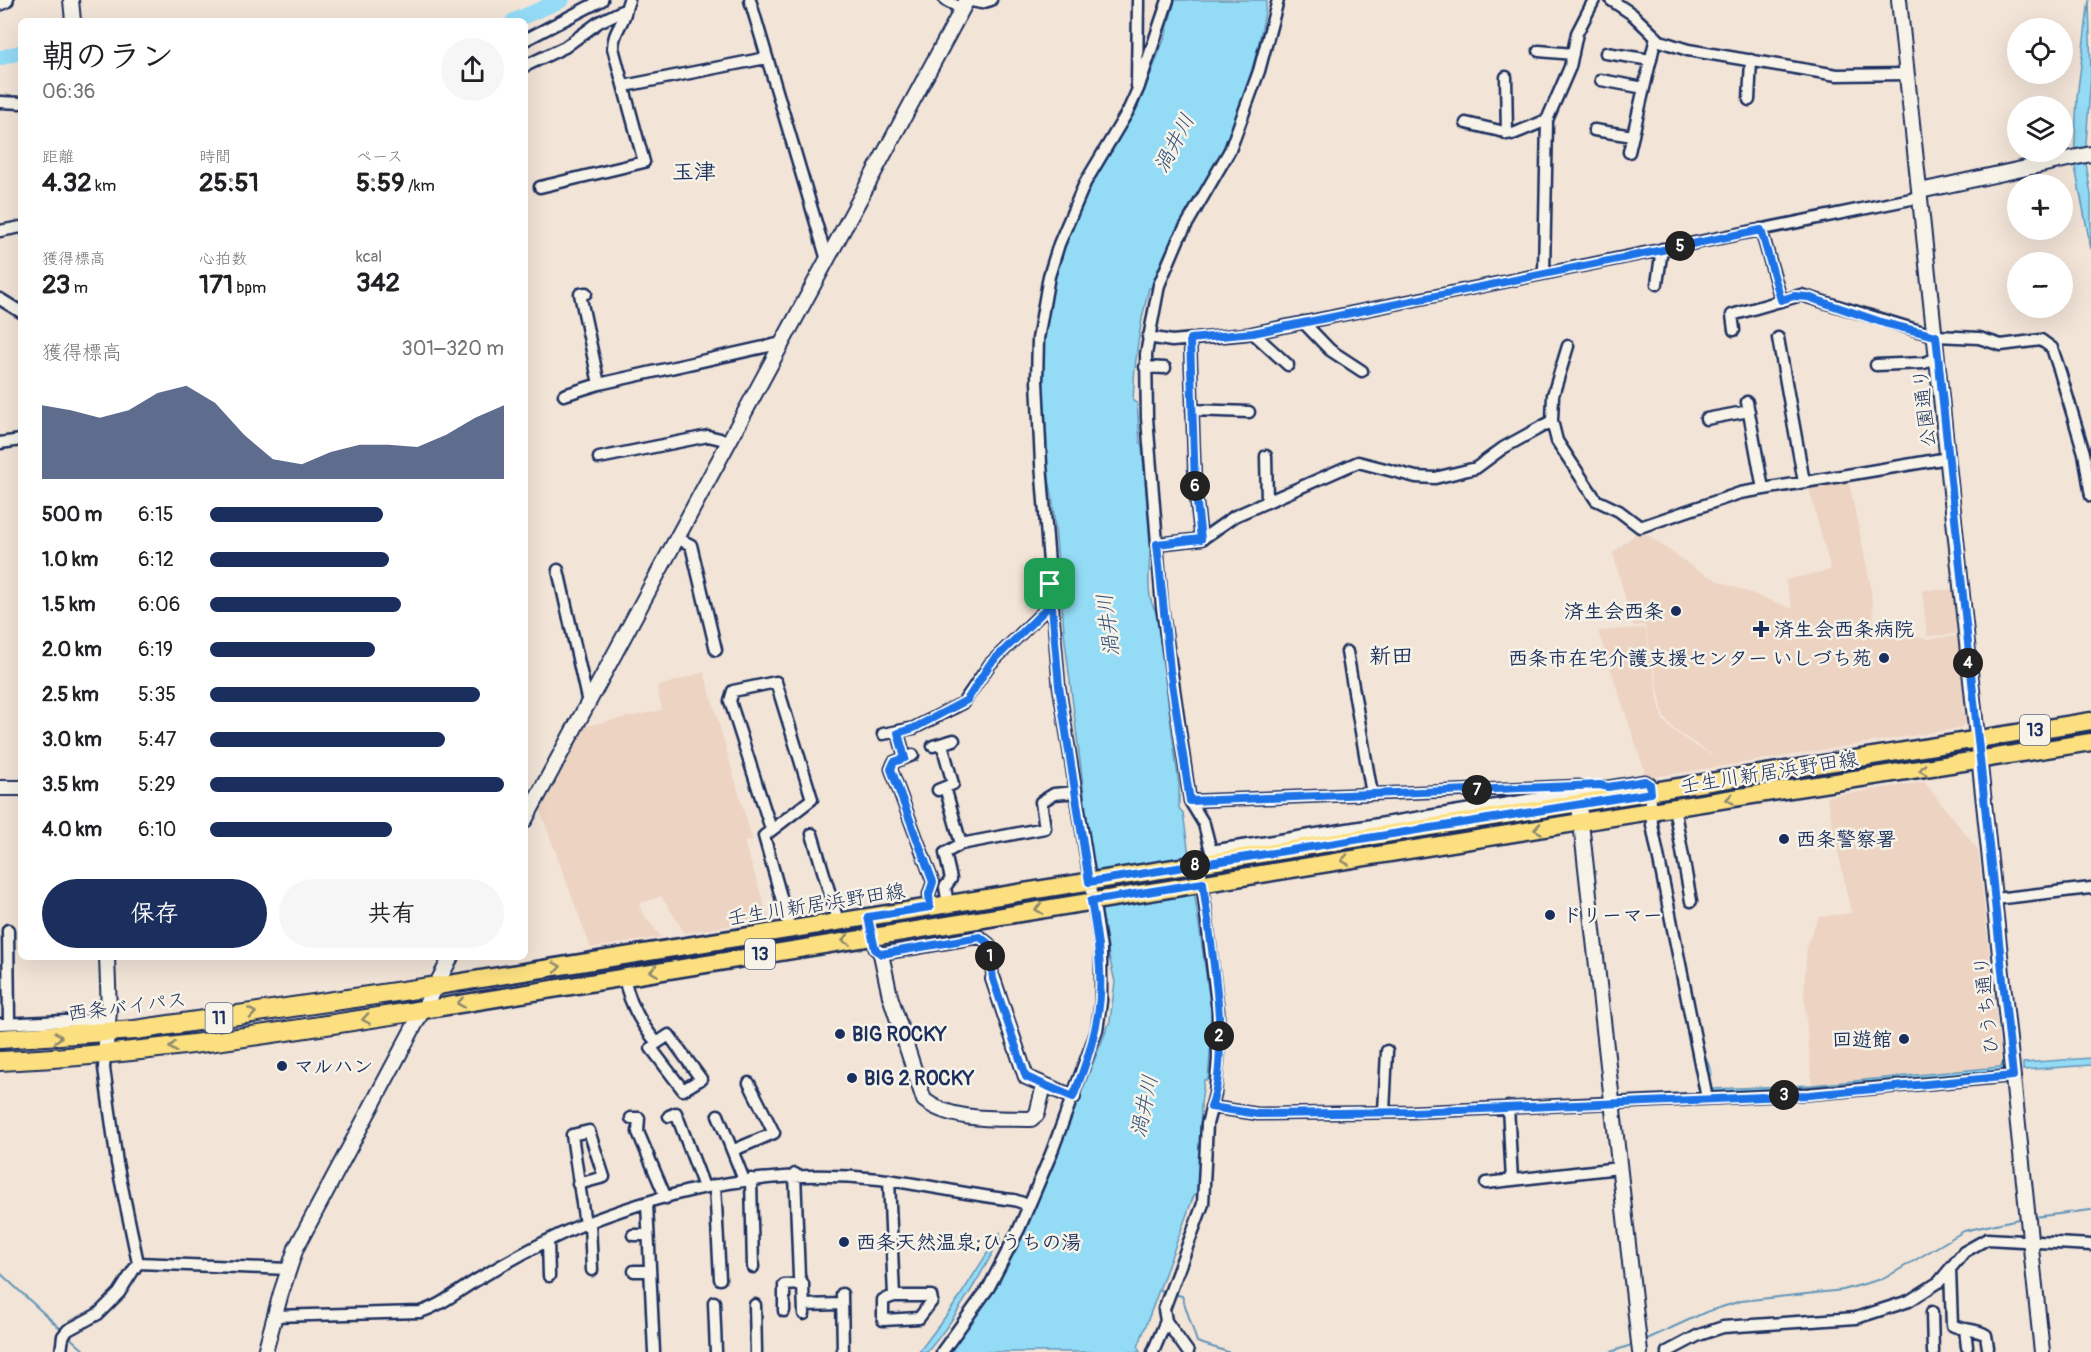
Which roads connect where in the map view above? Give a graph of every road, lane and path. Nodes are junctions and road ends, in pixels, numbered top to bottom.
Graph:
1 (5, 0) edge
2 (70, 0) edge
3 (602, 0) edge
4 (750, 0) edge
5 (945, 0) edge
6 (991, 0) edge
7 (1138, 0) edge
8 (1168, 0) edge
9 (1278, 0) edge
10 (1594, 0) edge
11 (1611, 0) edge
12 (1899, 0) edge
13 (0, 2) edge
14 (965, 3) edge
15 (628, 4) edge
16 (73, 18) edge
17 (1656, 37) junction
18 (528, 38) edge
19 (1539, 51) dead end
20 (1606, 53) dead end
21 (1573, 54) junction
22 (766, 58) junction
23 (1651, 60) junction
24 (1751, 60) junction
25 (528, 65) edge
26 (1907, 74) junction
27 (1506, 77) dead end
28 (1601, 80) dead end
29 (624, 86) junction
30 (1644, 88) junction
31 (1138, 89) junction
32 (1749, 100) dead end
33 (0, 102) edge
34 (18, 103) edge
35 (1547, 120) junction
36 (1466, 123) dead end
37 (1594, 130) dead end
38 (1507, 134) junction
39 (1633, 136) junction
40 (1629, 152) dead end
41 (2090, 154) edge
42 (540, 187) dead end
43 (1921, 194) junction
44 (18, 228) edge
45 (1761, 230) junction
46 (0, 231) edge
47 (1662, 249) junction
48 (827, 260) junction
49 (1544, 273) junction
50 (1657, 284) dead end
51 (586, 293) dead end
52 (0, 299) edge
53 (1781, 300) junction
54 (18, 310) edge
55 (1303, 322) junction
56 (1734, 330) dead end
57 (1253, 333) junction
58 (1936, 336) junction
59 (1148, 337) junction
60 (1778, 338) dead end
61 (1190, 339) junction
62 (782, 343) junction
63 (1568, 346) dead end
64 (1938, 358) junction
65 (1288, 365) dead end
66 (1876, 365) dead end
67 (1145, 367) junction
68 (1165, 368) dead end
69 (1362, 371) dead end
70 (599, 384) junction
71 (564, 395) dead end
72 (1192, 410) junction
73 (1249, 412) dead end
74 (1706, 419) dead end
75 (1551, 422) junction
76 (18, 440) edge
77 (729, 441) junction
78 (0, 443) edge
79 (1266, 456) dead end
80 (598, 458) dead end
81 (1948, 458) junction
82 (1804, 482) junction
83 (1763, 489) junction
84 (2091, 496) edge
85 (1266, 501) junction
86 (677, 538) junction
87 (1201, 539) junction
88 (1157, 544) junction
89 (558, 570) dead end
90 (1050, 584) junction
91 (717, 650) dead end
92 (1347, 652) dead end
93 (588, 703) junction
94 (2091, 721) edge
95 (898, 733) junction
96 (883, 734) dead end
97 (954, 740) dead end
98 (1978, 740) junction
99 (2091, 742) edge
100 (1981, 761) junction
101 (1608, 787) junction
102 (0, 788) edge
103 (18, 788) edge
104 (1076, 792) junction
105 (1651, 793) junction
106 (1372, 794) junction
107 (1190, 801) junction
108 (1674, 807) junction
109 (1652, 811) junction
110 (1580, 813) junction
111 (528, 814) edge
112 (771, 829) junction
113 (812, 834) dead end
114 (961, 844) junction
115 (1198, 865) junction
116 (1091, 882) junction
117 (1200, 883) junction
118 (2091, 888) edge
119 (1995, 899) junction
120 (1094, 901) junction
121 (1691, 901) dead end
122 (948, 904) junction
123 (930, 907) junction
124 (868, 917) junction
125 (838, 921) junction
126 (790, 929) junction
127 (8, 930) dead end
128 (871, 936) junction
129 (18, 944) edge
130 (8, 946) junction
131 (881, 954) junction
132 (107, 960) edge
133 (450, 960) edge
134 (624, 976) junction
135 (993, 979) joint
136 (437, 986) junction
137 (423, 1010) junction
138 (108, 1026) junction
139 (3, 1029) edge
140 (657, 1043) junction
141 (1387, 1051) dead end
142 (105, 1055) junction
143 (0, 1061) edge
144 (2013, 1076) junction
145 (749, 1083) dead end
146 (1044, 1085) junction
147 (1073, 1097) junction
148 (1707, 1098) junction
149 (1613, 1104) junction
150 (1211, 1107) junction
151 (1508, 1107) junction
152 (1384, 1112) junction
153 (718, 1115) dead end
154 (669, 1116) dead end
155 (631, 1118) dead end
156 (734, 1150) junction
157 (1619, 1168) junction
158 (795, 1174) junction
159 (747, 1179) junction
160 (889, 1180) junction
161 (1512, 1180) junction
162 (1486, 1183) dead end
163 (578, 1184) junction
164 (709, 1186) junction
165 (666, 1198) junction
166 (647, 1204) junction
167 (1027, 1208) junction
168 (587, 1223) junction
169 (633, 1235) dead end
170 (648, 1235) junction
171 (548, 1241) junction
172 (2031, 1241) junction
173 (2091, 1245) edge
174 (138, 1263) junction
175 (753, 1267) dead end
176 (288, 1269) junction
177 (592, 1270) dead end
178 (650, 1270) junction
179 (1950, 1270) junction
180 (634, 1271) dead end
181 (549, 1276) dead end
182 (720, 1279) dead end
183 (803, 1284) junction
184 (894, 1296) dead end
185 (714, 1302) dead end
186 (755, 1305) dead end
187 (784, 1311) dead end
188 (1932, 1312) dead end
189 (274, 1316) junction
190 (1166, 1321) junction
191 (1965, 1329) junction
192 (1967, 1347) dead end
193 (1988, 1348) dead end
194 (61, 1352) edge
195 (265, 1352) edge
196 (654, 1352) edge
197 (716, 1352) edge
198 (756, 1352) edge
199 (843, 1352) edge
200 (942, 1352) edge
201 (1153, 1352) edge
202 (1188, 1352) edge
203 (1640, 1352) edge
204 (1668, 1352) edge
205 (1933, 1352) edge
206 (2042, 1352) edge

1 - 13 main road
2 - 16 street
3 - 18 street
4 - 22 street
5 - 14 street
6 - 14 street
7 - 31 street
8 - 31 street
9 - 59 street
10 - 21 street
11 - 17 street
12 - 26 street, 公園通り
14 - 48 street
15 - 25 street
15 - 29 street
17 - 23 street
17 - 24 street
19 - 21 street
20 - 23 street
21 - 35 street
22 - 29 street
22 - 48 street
23 - 30 street
24 - 26 street
24 - 32 street
26 - 43 street, 公園通り
27 - 38 street
28 - 30 street
29 - 42 street
30 - 39 street
31 - 90 street
33 - 34 street
35 - 38 street
35 - 49 street
36 - 38 street
37 - 39 street
39 - 40 street
41 - 43 street
43 - 45 street
43 - 58 street, 公園通り
44 - 46 street
45 - 47 street
45 - 53 street
47 - 49 street
47 - 50 street
48 - 62 street
49 - 55 street
51 - 70 street
52 - 54 street
53 - 56 street
53 - 58 street
55 - 57 street
55 - 69 street
57 - 61 street
57 - 65 street
58 - 64 street, 公園通り
58 - 84 street
59 - 61 street
59 - 67 street
60 - 82 street
61 - 72 street
62 - 70 street
62 - 77 street
63 - 75 street
64 - 66 street
64 - 81 street, 公園通り
67 - 68 street
67 - 88 street
70 - 71 street
72 - 73 street
72 - 87 street
74 - 83 street
75 - 83 street
75 - 85 street
76 - 78 street
77 - 80 street
77 - 86 street
79 - 85 street
81 - 82 street
81 - 98 street, 公園通り
82 - 83 street
85 - 87 street
86 - 91 street
86 - 93 street
87 - 88 street
88 - 107 street
89 - 93 street
90 - 95 street
90 - 104 street
92 - 106 street
93 - 111 street
94 - 98 main road, 壬生川新居浜野田線 / 13
95 - 96 street
95 - 123 street
97 - 114 street
98 - 100 street, 公園通り
98 - 105 main road, 壬生川新居浜野田線 / 13
99 - 100 main road, 壬生川新居浜野田線 / 13
100 -> 108 main road, 壬生川新居浜野田線 / 13
100 - 119 street, ひうち通り
101 - 105 street
101 - 106 street
101 - 107 street
102 - 103 street
104 - 114 street
104 - 116 street
105 - 109 street
105 - 110 main road, 壬生川新居浜野田線 / 13
106 - 107 street
108 - 109 main road, 壬生川新居浜野田線 / 13
108 - 121 street
109 - 110 main road, 壬生川新居浜野田線 / 13
109 - 148 street
110 - 115 main road, 壬生川新居浜野田線 / 13
110 -> 117 main road, 壬生川新居浜野田線 / 13
110 - 149 street
112 - 112 street
112 - 126 street
113 - 125 street
114 - 122 street
115 - 116 main road, 壬生川新居浜野田線 / 13
115 - 117 street
116 - 120 street
116 - 122 main road, 壬生川新居浜野田線 / 13
117 - 120 main road, 壬生川新居浜野田線 / 13
117 - 150 street
118 - 119 street
119 - 144 street, ひうち通り
120 -> 128 main road, 壬生川新居浜野田線 / 13
120 - 147 street
122 - 123 main road, 壬生川新居浜野田線 / 13
123 - 124 main road, 壬生川新居浜野田線 / 13
124 - 125 main road, 壬生川新居浜野田線 / 13
124 - 128 street
125 - 126 main road, 壬生川新居浜野田線 / 13
136 -> 126 main road, 壬生川新居浜野田線 / 13
127 - 130 street
128 - 131 street
128 -> 134 main road, 壬生川新居浜野田線 / 13
129 - 130 street
130 - 139 street
131 - 135 street
131 - 146 street
132 - 138 street
133 - 136 street
134 -> 137 main road, 壬生川新居浜野田線 / 13
134 - 140 street
135 - 146 street
136 - 137 street
138 -> 136 highway, 西条バイパス / 11
137 -> 142 highway, 11
137 - 176 street
138 - 139 highway, 西条バイパス / 11
138 - 142 street
140 - 140 street
141 - 152 street
142 - 143 highway, 11
142 - 174 street
144 - 148 street
144 - 172 street, ひうち通り
145 - 156 street
146 - 147 street
147 - 167 street
148 - 149 street
149 - 151 street
149 - 157 street
150 - 152 street
150 - 190 street
151 - 152 street
151 - 161 street
153 - 156 street
154 - 164 street
155 - 165 street
156 - 159 street
157 - 161 street
157 - 203 street
158 - 159 street
158 - 160 street
158 - 183 street
159 - 164 street
159 - 175 street
160 - 167 street
160 - 184 street
161 - 162 street
163 - 163 street
163 - 168 street
164 - 165 street
164 - 182 street
165 - 166 street
166 - 168 street
166 - 170 street
167 - 200 street
168 - 171 street
168 - 177 street
169 - 170 street
170 - 178 street
171 - 181 street
171 - 189 street
172 - 173 street
172 - 179 street
172 - 206 street, ひうち通り
174 - 176 street
174 - 194 street
176 - 189 street
178 - 180 street
178 - 196 street
179 - 191 street
179 - 204 street
183 - 187 street
183 - 199 street
185 - 197 street
186 - 198 street
188 - 205 street
189 - 195 street
190 - 201 street
190 - 202 street
191 - 192 street
191 - 193 street

